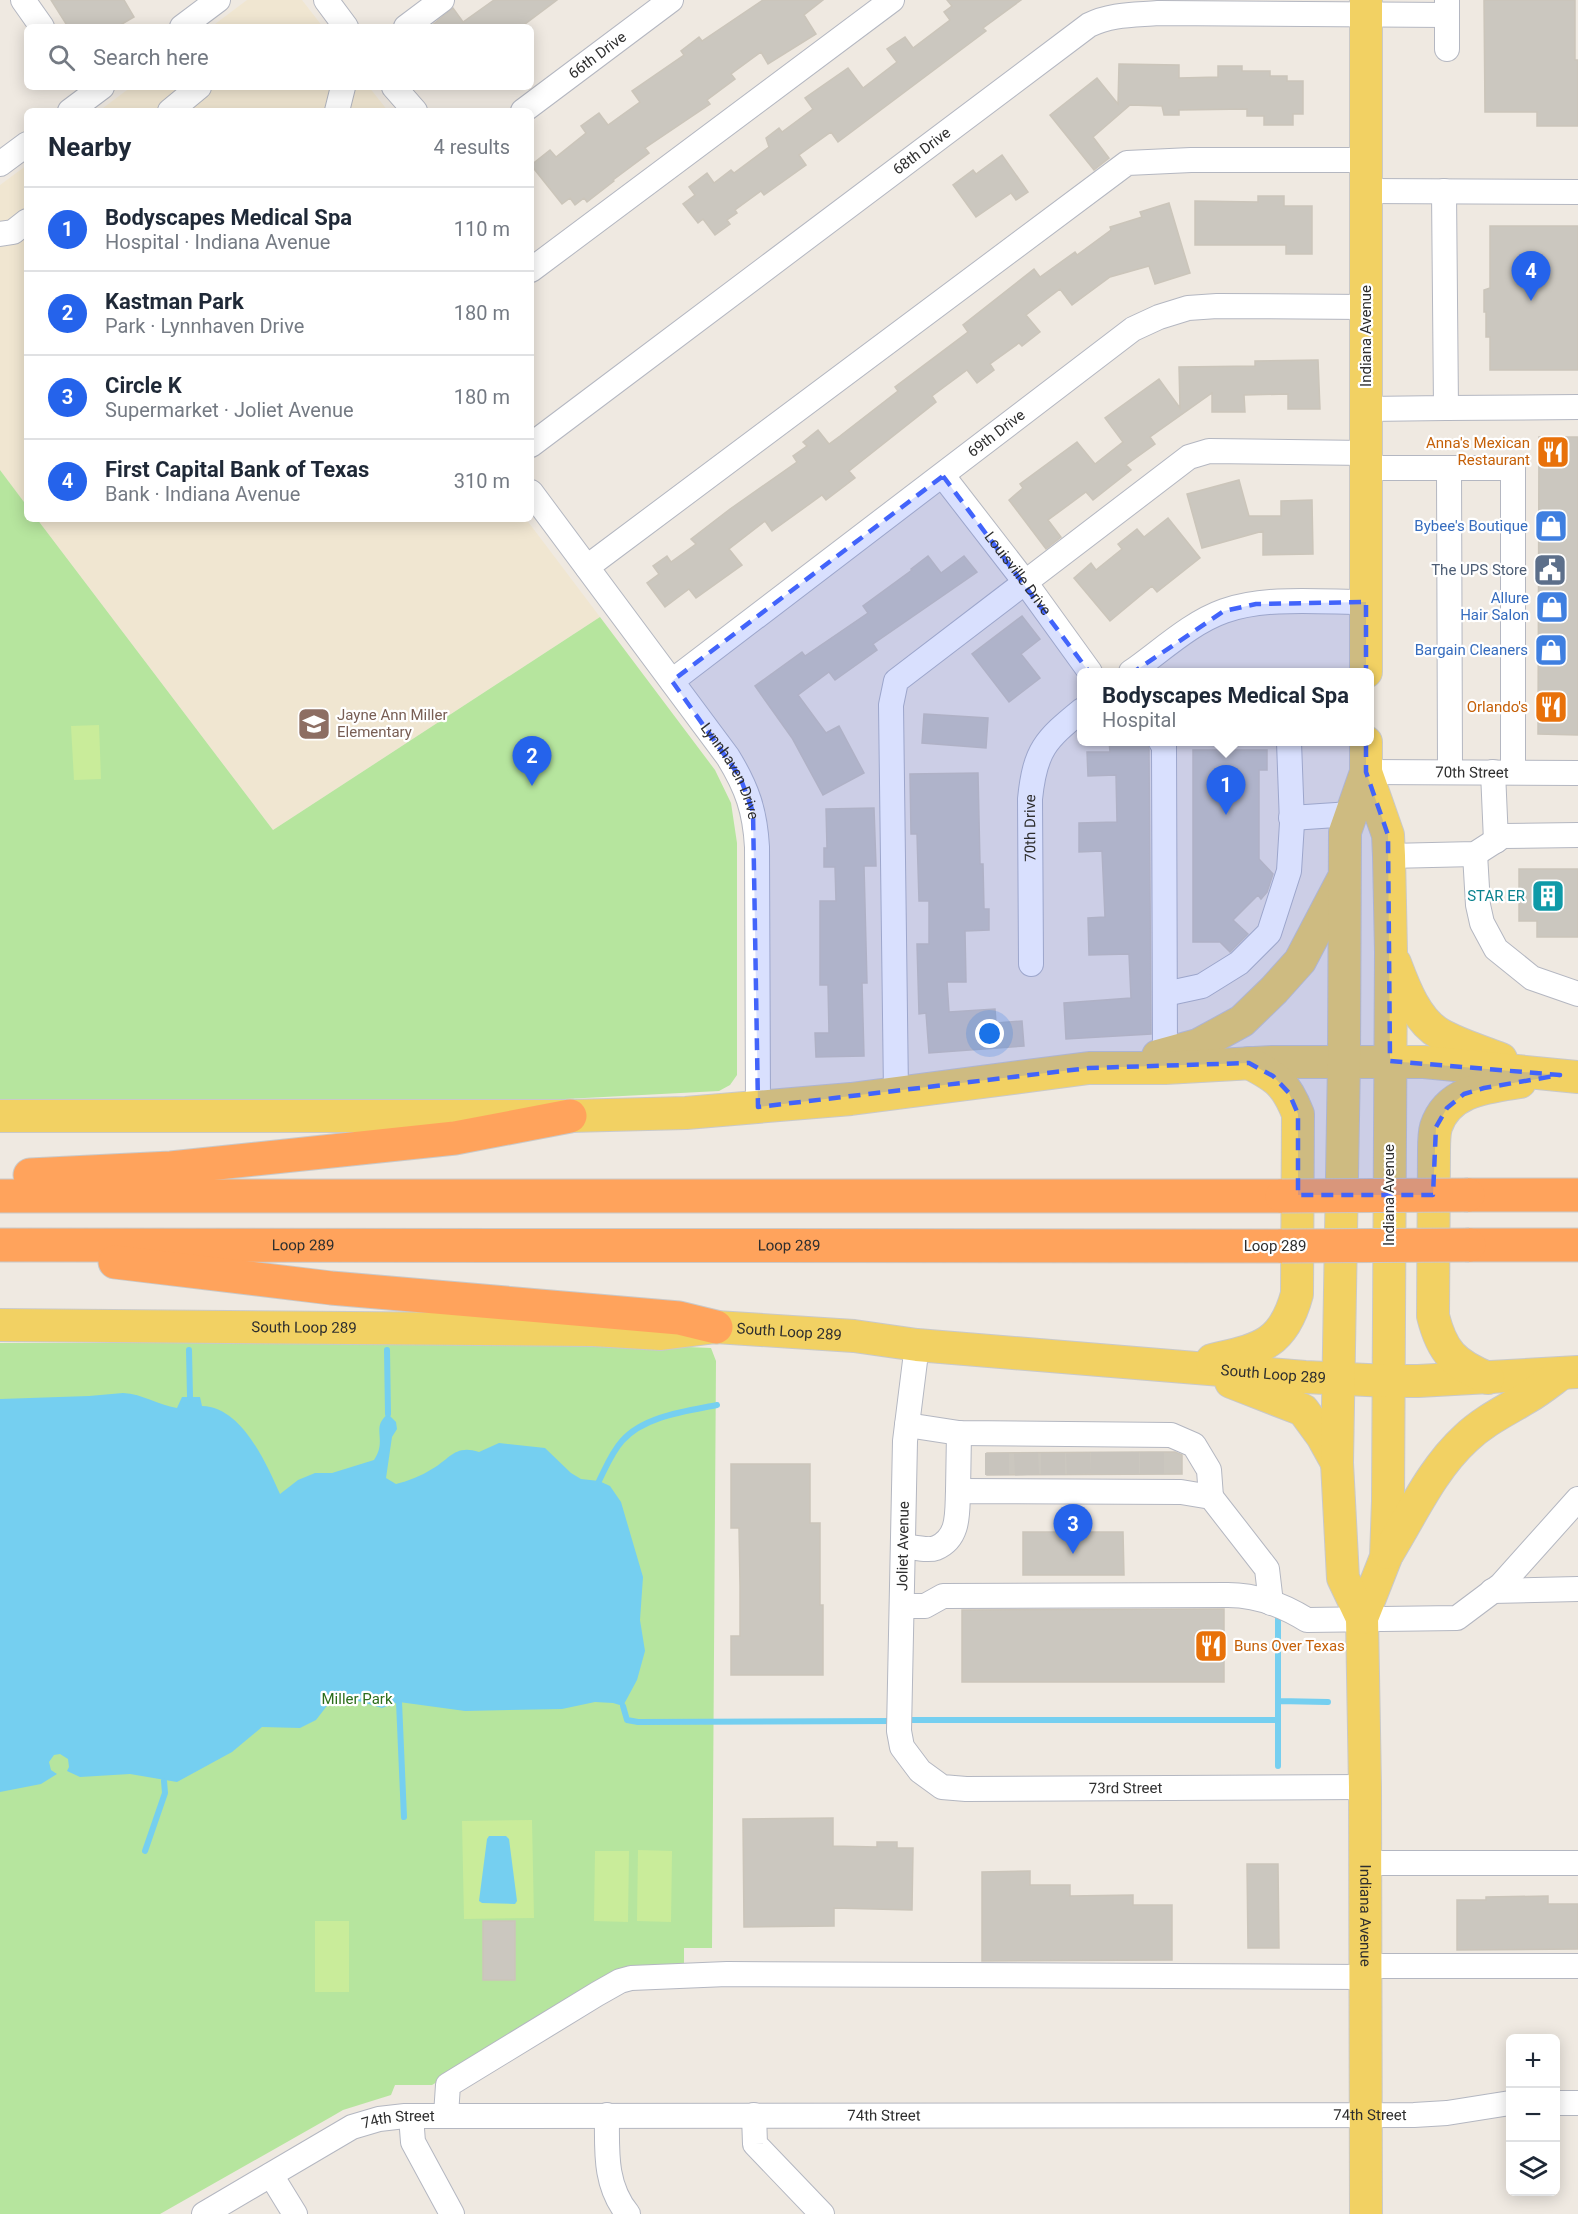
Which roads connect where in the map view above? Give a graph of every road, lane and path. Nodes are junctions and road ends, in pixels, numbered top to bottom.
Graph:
1 (23, 0) edge
2 (326, 0) edge
3 (442, 0) edge
4 (671, 0) edge
5 (892, 0) edge
6 (206, 4) edge
7 (1448, 7) edge
8 (1366, 8) edge
9 (40, 24) edge
10 (185, 24) edge
11 (344, 24) edge
12 (410, 24) edge
13 (1447, 49) dead end
14 (93, 90) edge
15 (195, 90) edge
16 (342, 90) edge
17 (397, 90) edge
18 (73, 108) edge
19 (174, 108) edge
20 (339, 108) edge
21 (412, 108) edge
22 (527, 108) edge
23 (24, 146) edge
24 (1366, 160) junction
25 (0, 164) edge
26 (1366, 192) junction
27 (1444, 192) junction
28 (1578, 192) edge
29 (24, 223) edge
30 (0, 234) edge
31 (534, 268) edge
32 (1366, 308) junction
33 (1578, 407) edge
34 (1446, 408) junction
35 (1366, 409) junction
36 (534, 443) edge
37 (1366, 461) junction
38 (1449, 468) junction
39 (942, 476) junction
40 (534, 496) edge
41 (587, 567) junction
42 (1024, 582) junction
43 (1366, 602) junction
44 (1087, 668) edge
45 (1137, 668) edge
46 (1366, 668) edge
47 (672, 681) junction
48 (1077, 714) edge
49 (1164, 746) edge
50 (1289, 746) edge
51 (1366, 757) edge
52 (1450, 772) junction
53 (1503, 772) junction
54 (1578, 773) edge
55 (1351, 814) junction
56 (1291, 818) junction
57 (1578, 835) edge
58 (1496, 841) junction
59 (1475, 854) junction
60 (1389, 856) junction
61 (1345, 875) junction
62 (1392, 952) junction
63 (1031, 964) dead end
64 (1165, 994) junction
65 (1578, 994) edge
66 (1165, 1054) junction
67 (1344, 1061) junction
68 (1390, 1061) junction
69 (1249, 1063) junction
70 (1089, 1068) junction
71 (1569, 1076) edge
72 (896, 1093) junction
73 (758, 1107) junction
74 (0, 1116) edge
75 (570, 1116) junction
76 (0, 1177) edge
77 (1578, 1195) edge
78 (0, 1196) edge
79 (0, 1245) edge
80 (1578, 1245) edge
81 (0, 1325) edge
82 (716, 1327) junction
83 (917, 1345) junction
84 (1188, 1366) junction
85 (1570, 1372) edge
86 (1488, 1378) junction
87 (1340, 1379) junction
88 (1388, 1381) junction
89 (907, 1425) junction
90 (959, 1433) junction
91 (997, 1463) junction
92 (1027, 1463) junction
93 (1053, 1463) junction
94 (1079, 1463) junction
95 (1115, 1463) junction
96 (1152, 1463) junction
97 (1337, 1463) junction
98 (958, 1491) junction
99 (1211, 1497) junction
100 (1578, 1499) edge
101 (903, 1546) junction
102 (1386, 1557) junction
103 (1578, 1589) edge
104 (1492, 1591) junction
105 (1271, 1602) junction
106 (902, 1606) junction
107 (1362, 1618) junction
108 (902, 1747) joint
109 (1365, 1787) junction
110 (1365, 1863) junction
111 (1578, 1863) edge
112 (1578, 1966) edge
113 (1366, 1971) junction
114 (1560, 2103) edge
115 (1578, 2103) edge
116 (1506, 2104) edge
117 (446, 2115) junction
118 (607, 2115) junction
119 (754, 2115) junction
120 (1366, 2115) junction
121 (411, 2116) junction
122 (271, 2175) junction
123 (204, 2214) edge
124 (295, 2214) edge
125 (452, 2214) edge
126 (628, 2214) edge
127 (822, 2214) edge
128 (1366, 2214) edge

1 - 9 street
2 - 11 street
3 - 12 street
4 - 22 street, 66th Drive
5 - 31 street
6 - 10 street
7 - 8 street, 68th Drive
7 - 13 street
8 - 24 main road, Indiana Avenue
8 - 36 street, 68th Drive
14 - 18 street
15 - 19 street
16 - 20 street
17 - 21 street
23 - 25 street
24 - 26 main road, Indiana Avenue
24 - 41 street
26 - 27 street
26 - 32 main road, Indiana Avenue
27 - 28 street
27 - 34 street
29 - 30 street
32 - 35 main road, Indiana Avenue
32 - 39 street, 69th Drive
33 - 34 street
34 - 35 street
35 - 37 main road, Indiana Avenue
37 - 38 street
37 - 42 street
37 - 43 main road, Indiana Avenue
38 - 52 street
38 - 53 street
39 - 42 street, Louisville Drive
39 - 47 street, 69th Drive
40 - 41 street, Lynnhaven Drive
41 - 47 street, Lynnhaven Drive
42 - 44 street, Louisville Drive
42 - 72 street
43 - 45 street
43 - 46 main road, Indiana Avenue
47 - 73 street, Lynnhaven Drive
48 - 63 street, 70th Drive
49 - 64 street
50 - 56 street
51 - 52 street, 70th Street
51 - 55 main road, Indiana Avenue
51 - 60 main road, Indiana Avenue
52 - 53 street, 70th Street
53 - 54 street, 70th Street
53 - 58 street
55 - 56 street
55 - 61 main road, Indiana Avenue
56 - 64 street
57 - 58 street
58 - 59 street
59 - 60 street
59 - 65 street
60 - 62 main road, Indiana Avenue
61 - 66 main road
61 - 67 main road, Indiana Avenue
62 - 68 main road, Indiana Avenue
62 - 71 main road
64 - 66 street
66 - 70 main road
67 - 68 main road
67 - 69 main road
67 - 87 main road, Indiana Avenue
68 - 71 main road
68 - 88 main road, Indiana Avenue
69 - 70 main road
69 - 84 main road
70 - 72 main road
71 - 86 main road
72 - 73 main road
73 - 75 main road
74 - 75 main road
75 - 76 highway
77 - 78 highway, bridge
79 - 80 highway, Loop 289, bridge
79 - 82 highway
81 - 82 main road, South Loop 289
82 - 83 main road, South Loop 289
83 - 84 main road, South Loop 289
83 - 89 street, Joliet Avenue
84 - 87 main road, South Loop 289
84 - 97 main road
85 - 86 main road, South Loop 289
85 - 102 main road
86 - 88 main road, South Loop 289
87 - 88 main road, South Loop 289
87 - 97 main road, Indiana Avenue
88 - 102 main road, Indiana Avenue
89 - 90 street
89 - 101 street, Joliet Avenue
90 - 91 street
90 - 98 street
91 - 92 street
91 - 92 street
91 - 98 street
92 - 93 street
92 - 93 street
93 - 94 street
93 - 94 street
94 - 95 street
94 - 95 street
95 - 96 street
95 - 96 street
96 - 99 street
96 - 99 street
97 - 107 main road, Indiana Avenue
98 - 101 street
99 - 105 street
100 - 104 street
101 - 106 street, Joliet Avenue
102 - 107 main road, Indiana Avenue
103 - 104 street
104 - 107 street
105 - 106 street
105 - 107 street
106 - 108 street, Joliet Avenue
107 - 109 main road, Indiana Avenue
108 - 109 street, 73rd Street
109 - 110 main road, Indiana Avenue
110 - 111 street
110 - 113 main road, Indiana Avenue
112 - 113 street
113 - 117 street
113 - 120 main road, Indiana Avenue
114 - 115 street
116 - 120 street, 74th Street
117 - 118 street, 74th Street
117 - 121 street, 74th Street
118 - 119 street, 74th Street
118 - 126 street
119 - 120 street, 74th Street
119 - 127 street
120 - 128 main road, Indiana Avenue
121 - 122 street, 74th Street
121 - 125 street
122 - 123 street, 74th Street
122 - 124 street

